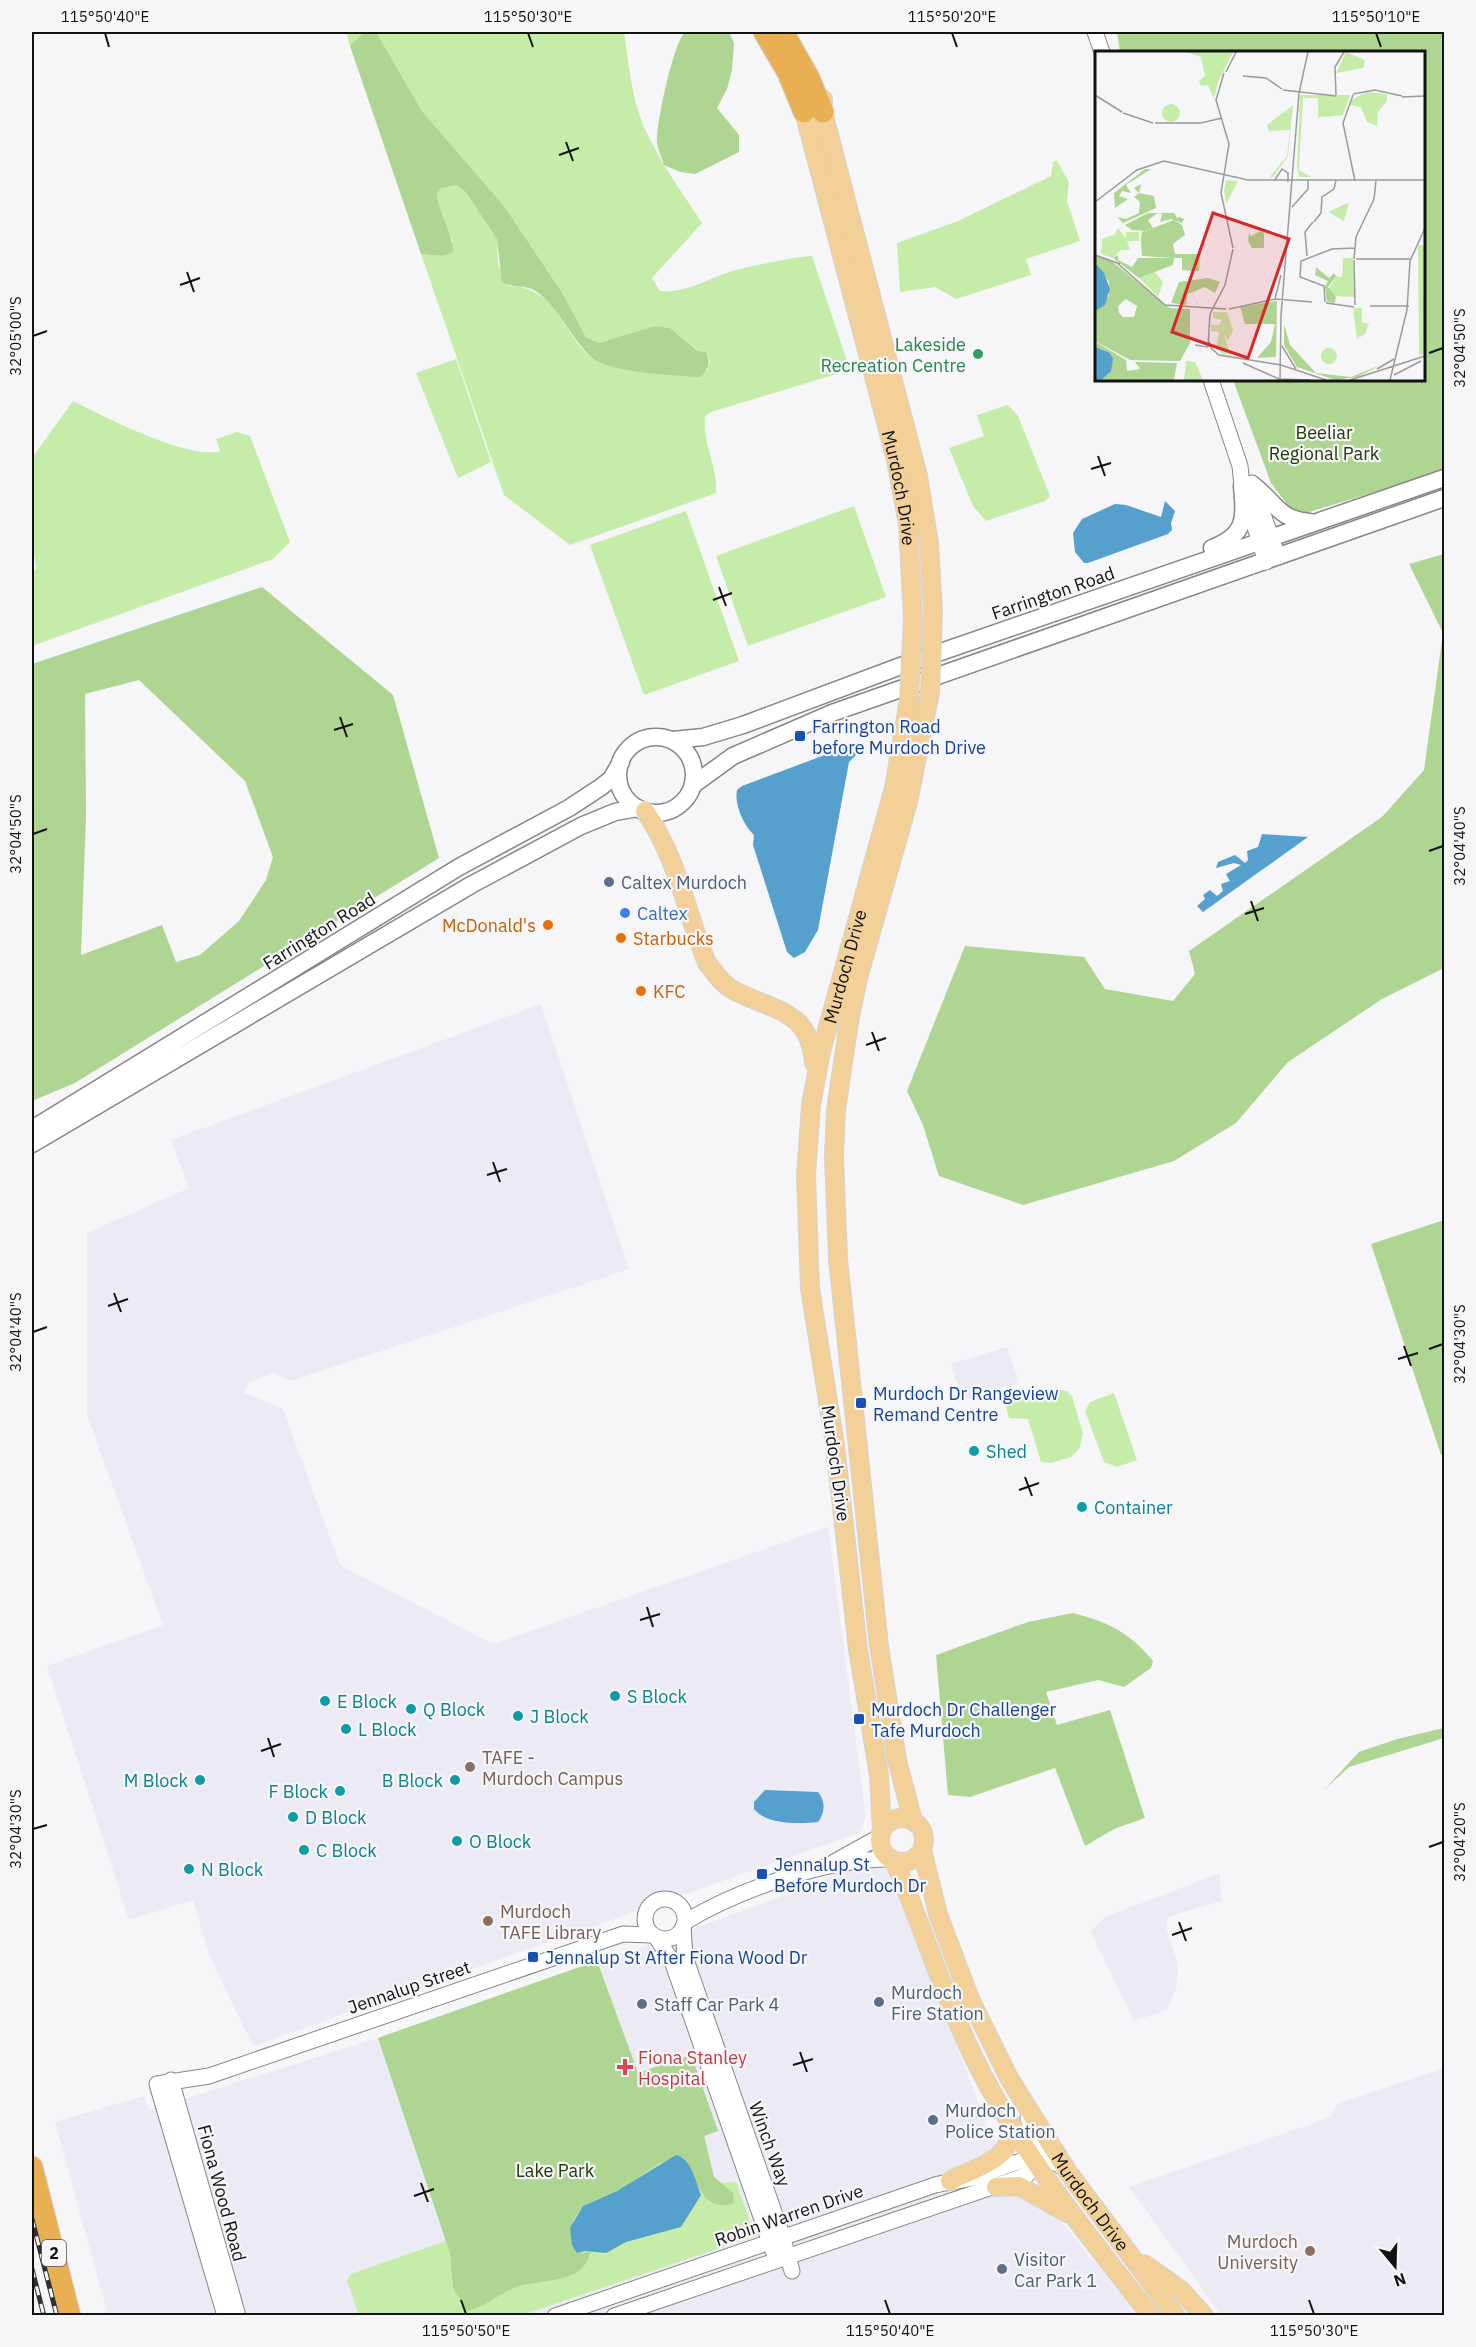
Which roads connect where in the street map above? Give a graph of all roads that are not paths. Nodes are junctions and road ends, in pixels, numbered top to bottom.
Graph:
1 (764, 32) edge
2 (783, 32) edge
3 (795, 32) edge
4 (1095, 32) edge
5 (1102, 51) edge
6 (814, 112) junction
7 (1211, 381) edge
8 (1444, 478) edge
9 (1248, 486) junction
10 (1444, 498) edge
11 (1312, 523) junction
12 (1265, 539) junction
13 (1272, 559) junction
14 (1122, 590) junction
15 (1087, 624) junction
16 (1007, 629) junction
17 (673, 740) junction
18 (621, 762) junction
19 (693, 785) junction
20 (641, 809) junction
21 (815, 1077) junction
22 (32, 1129) edge
23 (32, 1144) edge
24 (913, 1821) junction
25 (881, 1833) junction
26 (922, 1850) junction
27 (892, 1860) junction
28 (826, 1866) junction
29 (724, 1900) junction
30 (674, 1901) junction
31 (647, 1910) junction
32 (684, 1924) junction
33 (622, 1934) junction
34 (654, 1936) junction
35 (970, 1999) junction
36 (951, 2008) junction
37 (208, 2076) junction
38 (164, 2082) junction
39 (1018, 2094) junction
40 (177, 2096) junction
41 (162, 2102) junction
42 (1011, 2125) junction
43 (1035, 2159) junction
44 (32, 2167) edge
45 (1068, 2172) junction
46 (950, 2181) junction
47 (996, 2187) junction
48 (920, 2190) junction
49 (946, 2203) junction
50 (1074, 2217) junction
51 (780, 2250) junction
52 (1128, 2252) junction
53 (217, 2271) junction
54 (1145, 2312) edge
55 (70, 2316) edge
56 (225, 2316) edge
57 (238, 2316) edge
58 (555, 2316) edge
59 (614, 2316) edge
60 (1176, 2316) edge
61 (1204, 2316) edge

1 - 6 highway
2 - 6 highway
3 - 6 main road
4 - 5 street
6 - 21 main road, Murdoch Drive, bridge
6 - 24 main road, Murdoch Drive, bridge
7 - 9 street
8 - 11 main road, Farrington Road
9 - 11 main road
9 - 12 street
9 - 14 main road
10 - 13 main road
11 - 12 main road, Farrington Road
12 - 13 street
12 - 14 main road, Farrington Road
13 - 15 main road
14 - 16 main road, Farrington Road
15 - 16 main road
15 - 19 main road
16 - 17 main road, Farrington Road
17 - 18 main road
17 - 19 main road
18 - 20 main road
18 - 22 main road, Farrington Road
19 - 20 main road
20 - 21 main road
20 - 23 main road, Farrington Road
21 - 25 main road, Murdoch Drive
24 - 25 main road
24 - 26 main road, Murdoch Drive
25 - 27 main road, Murdoch Drive
25 - 28 street, Jennalup Street
26 - 27 main road
26 - 35 main road, Murdoch Drive
27 - 28 street, Jennalup Street
27 - 36 main road, Murdoch Drive
28 - 29 street, Jennalup Street
29 - 30 street, Jennalup Street
29 - 32 street, Jennalup Street
30 - 31 street, Jennalup Street
30 - 32 street
31 - 33 street, Jennalup Street
31 - 34 street
32 - 34 street, Jennalup Street
32 - 51 street, Winch Way
33 - 34 street, Jennalup Street
33 - 37 street, Jennalup Street
34 - 51 street, Winch Way
35 - 36 main road
35 - 39 main road, Murdoch Drive
36 - 42 main road, Murdoch Drive
37 - 38 street, Jennalup Street
37 - 40 street, Jennalup Street
38 - 40 street, Fiona Wood Road
38 - 41 street, Fiona Wood Road
39 - 43 street
39 - 45 main road, Murdoch Drive
40 - 41 street, Jennalup Street
40 - 53 street, Fiona Wood Road
41 - 53 street, Fiona Wood Road
42 - 43 main road, Murdoch Drive
42 - 46 main road
43 - 45 street
43 - 46 street, Robin Warren Drive
43 - 47 street, Robin Warren Drive
43 - 50 main road, Murdoch Drive
44 - 55 highway, 2
45 - 52 main road, Murdoch Drive
46 - 48 street, Robin Warren Drive
47 - 49 street, Robin Warren Drive
47 - 50 main road
48 - 49 street
48 - 51 street, Robin Warren Drive
49 - 51 street, Robin Warren Drive
50 - 54 main road, Murdoch Drive
51 - 58 street, Robin Warren Drive
51 - 59 street, Robin Warren Drive
52 - 60 main road, Murdoch Drive
52 - 61 main road
53 - 56 street, Fiona Wood Road
53 - 57 street, Fiona Wood Road

